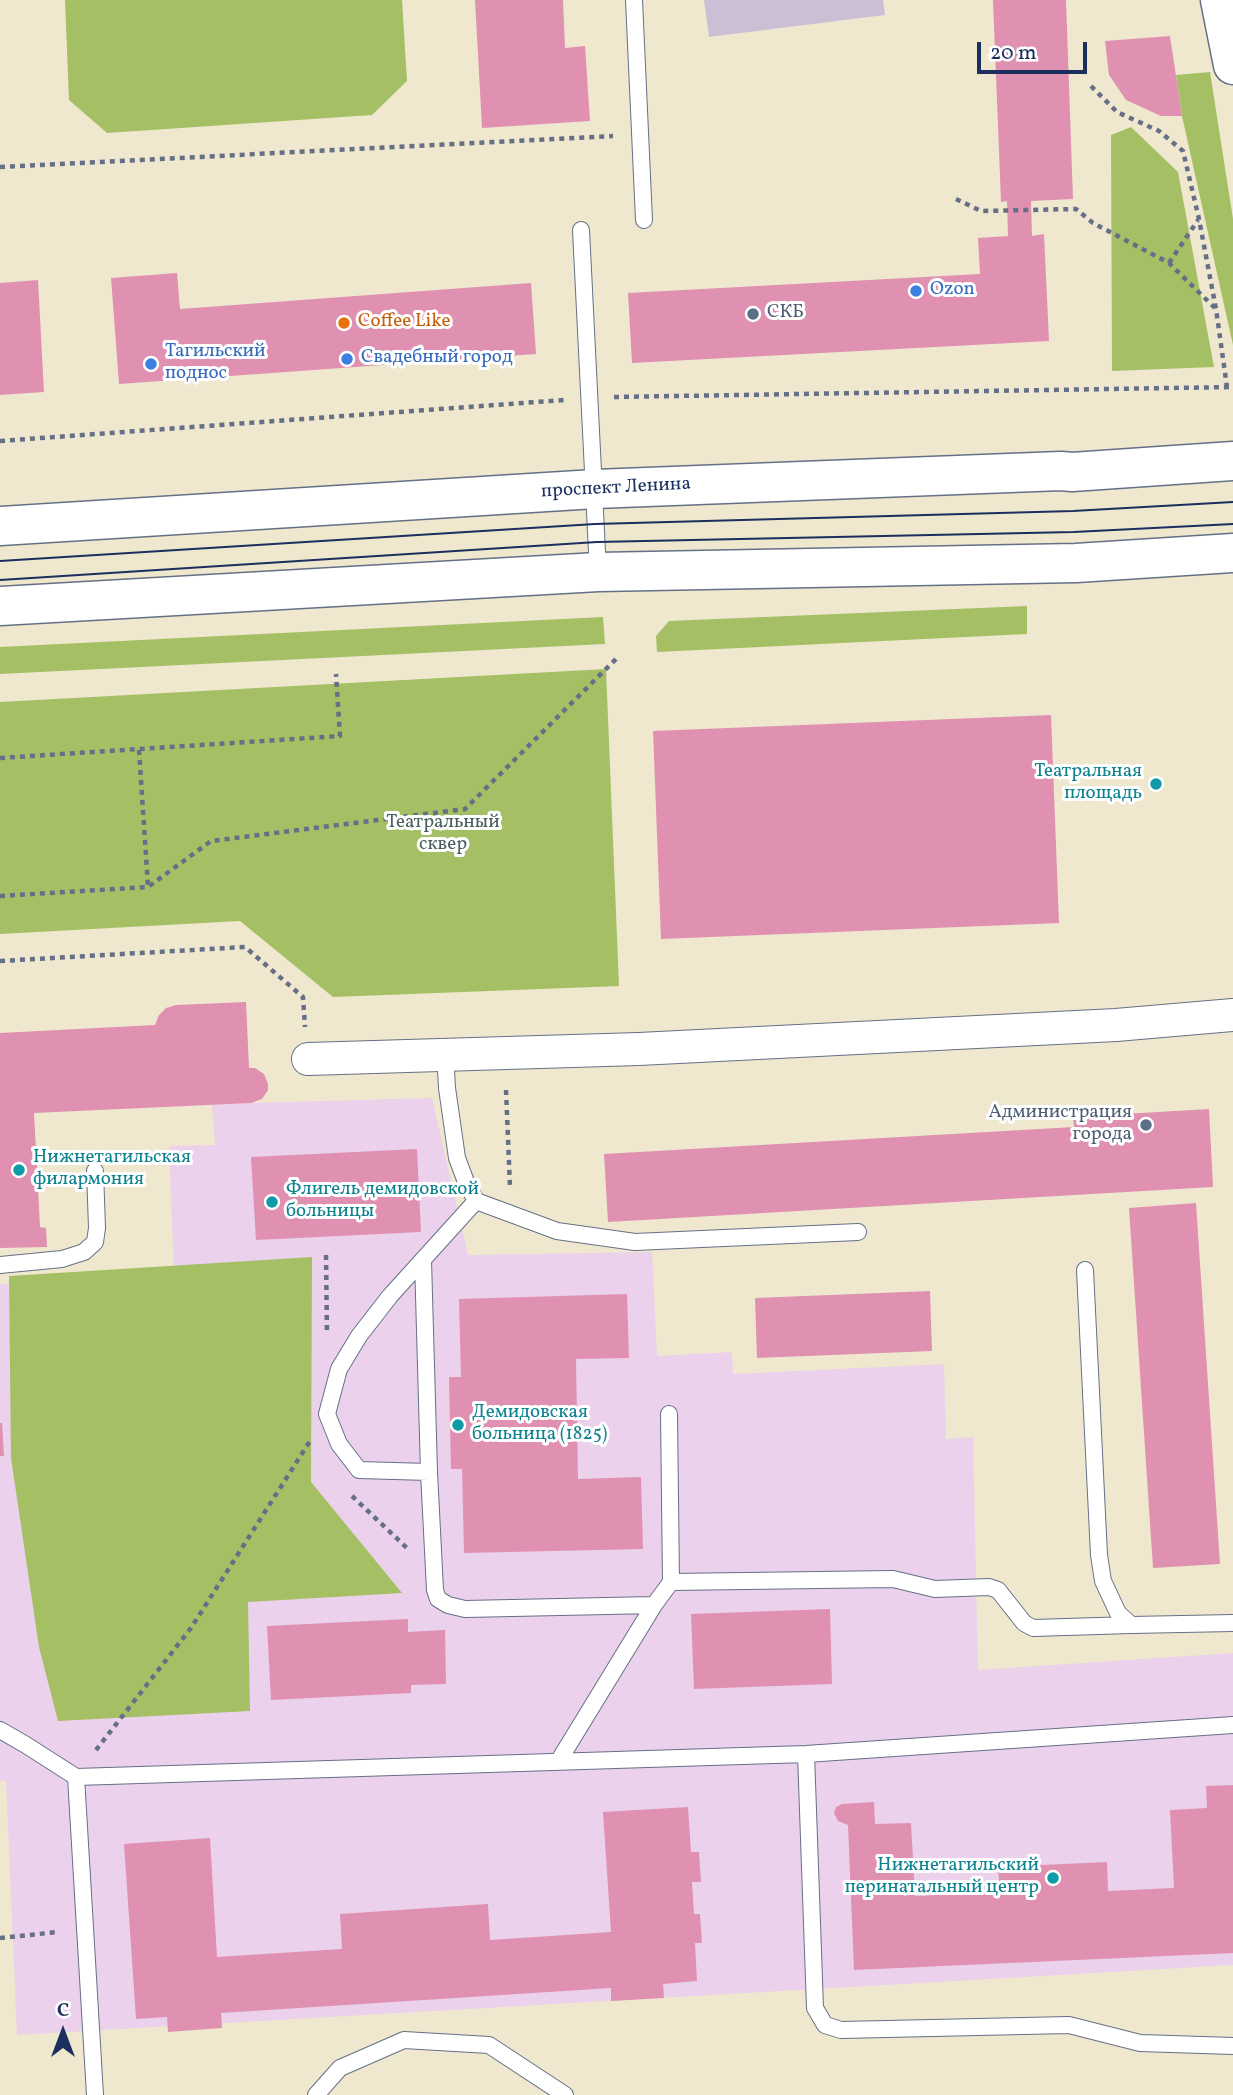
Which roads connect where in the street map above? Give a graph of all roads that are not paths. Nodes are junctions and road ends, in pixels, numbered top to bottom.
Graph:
1 (634, 0) edge
2 (1220, 0) edge
3 (1233, 65) edge
4 (643, 220) dead end
5 (581, 230) dead end
6 (1233, 461) edge
7 (595, 489) junction
8 (0, 526) edge
9 (1233, 553) edge
10 (598, 572) junction
11 (0, 607) edge
12 (1233, 1014) edge
13 (445, 1053) junction
14 (308, 1059) road end
15 (95, 1171) dead end
16 (476, 1202) junction
17 (858, 1232) dead end
18 (424, 1260) junction
19 (0, 1265) edge
20 (1085, 1270) dead end
21 (669, 1414) dead end
22 (429, 1472) junction
23 (671, 1582) junction
24 (654, 1605) junction
25 (1233, 1623) edge
26 (1131, 1625) junction
27 (1233, 1726) edge
28 (0, 1730) edge
29 (806, 1754) junction
30 (558, 1762) junction
31 (76, 1777) junction
32 (1233, 2046) edge
33 (95, 2095) edge
34 (316, 2095) edge
35 (565, 2095) edge

1 - 4 lane
2 - 3 main road
5 - 7 lane
6 - 7 main road, проспект Ленина
7 - 8 main road, проспект Ленина
7 - 10 lane
9 - 10 main road
10 - 11 main road
12 - 13 street
13 - 14 street
13 - 16 lane
15 - 19 lane
16 - 17 lane
16 - 18 lane
18 - 22 lane
18 - 22 lane
20 - 26 lane
21 - 23 lane
22 - 24 lane
23 - 24 lane
23 - 26 lane
24 - 30 lane
25 - 26 lane
27 - 29 lane
28 - 31 lane
29 - 30 lane
29 - 32 lane
30 - 31 lane
31 - 33 lane
34 - 35 lane

